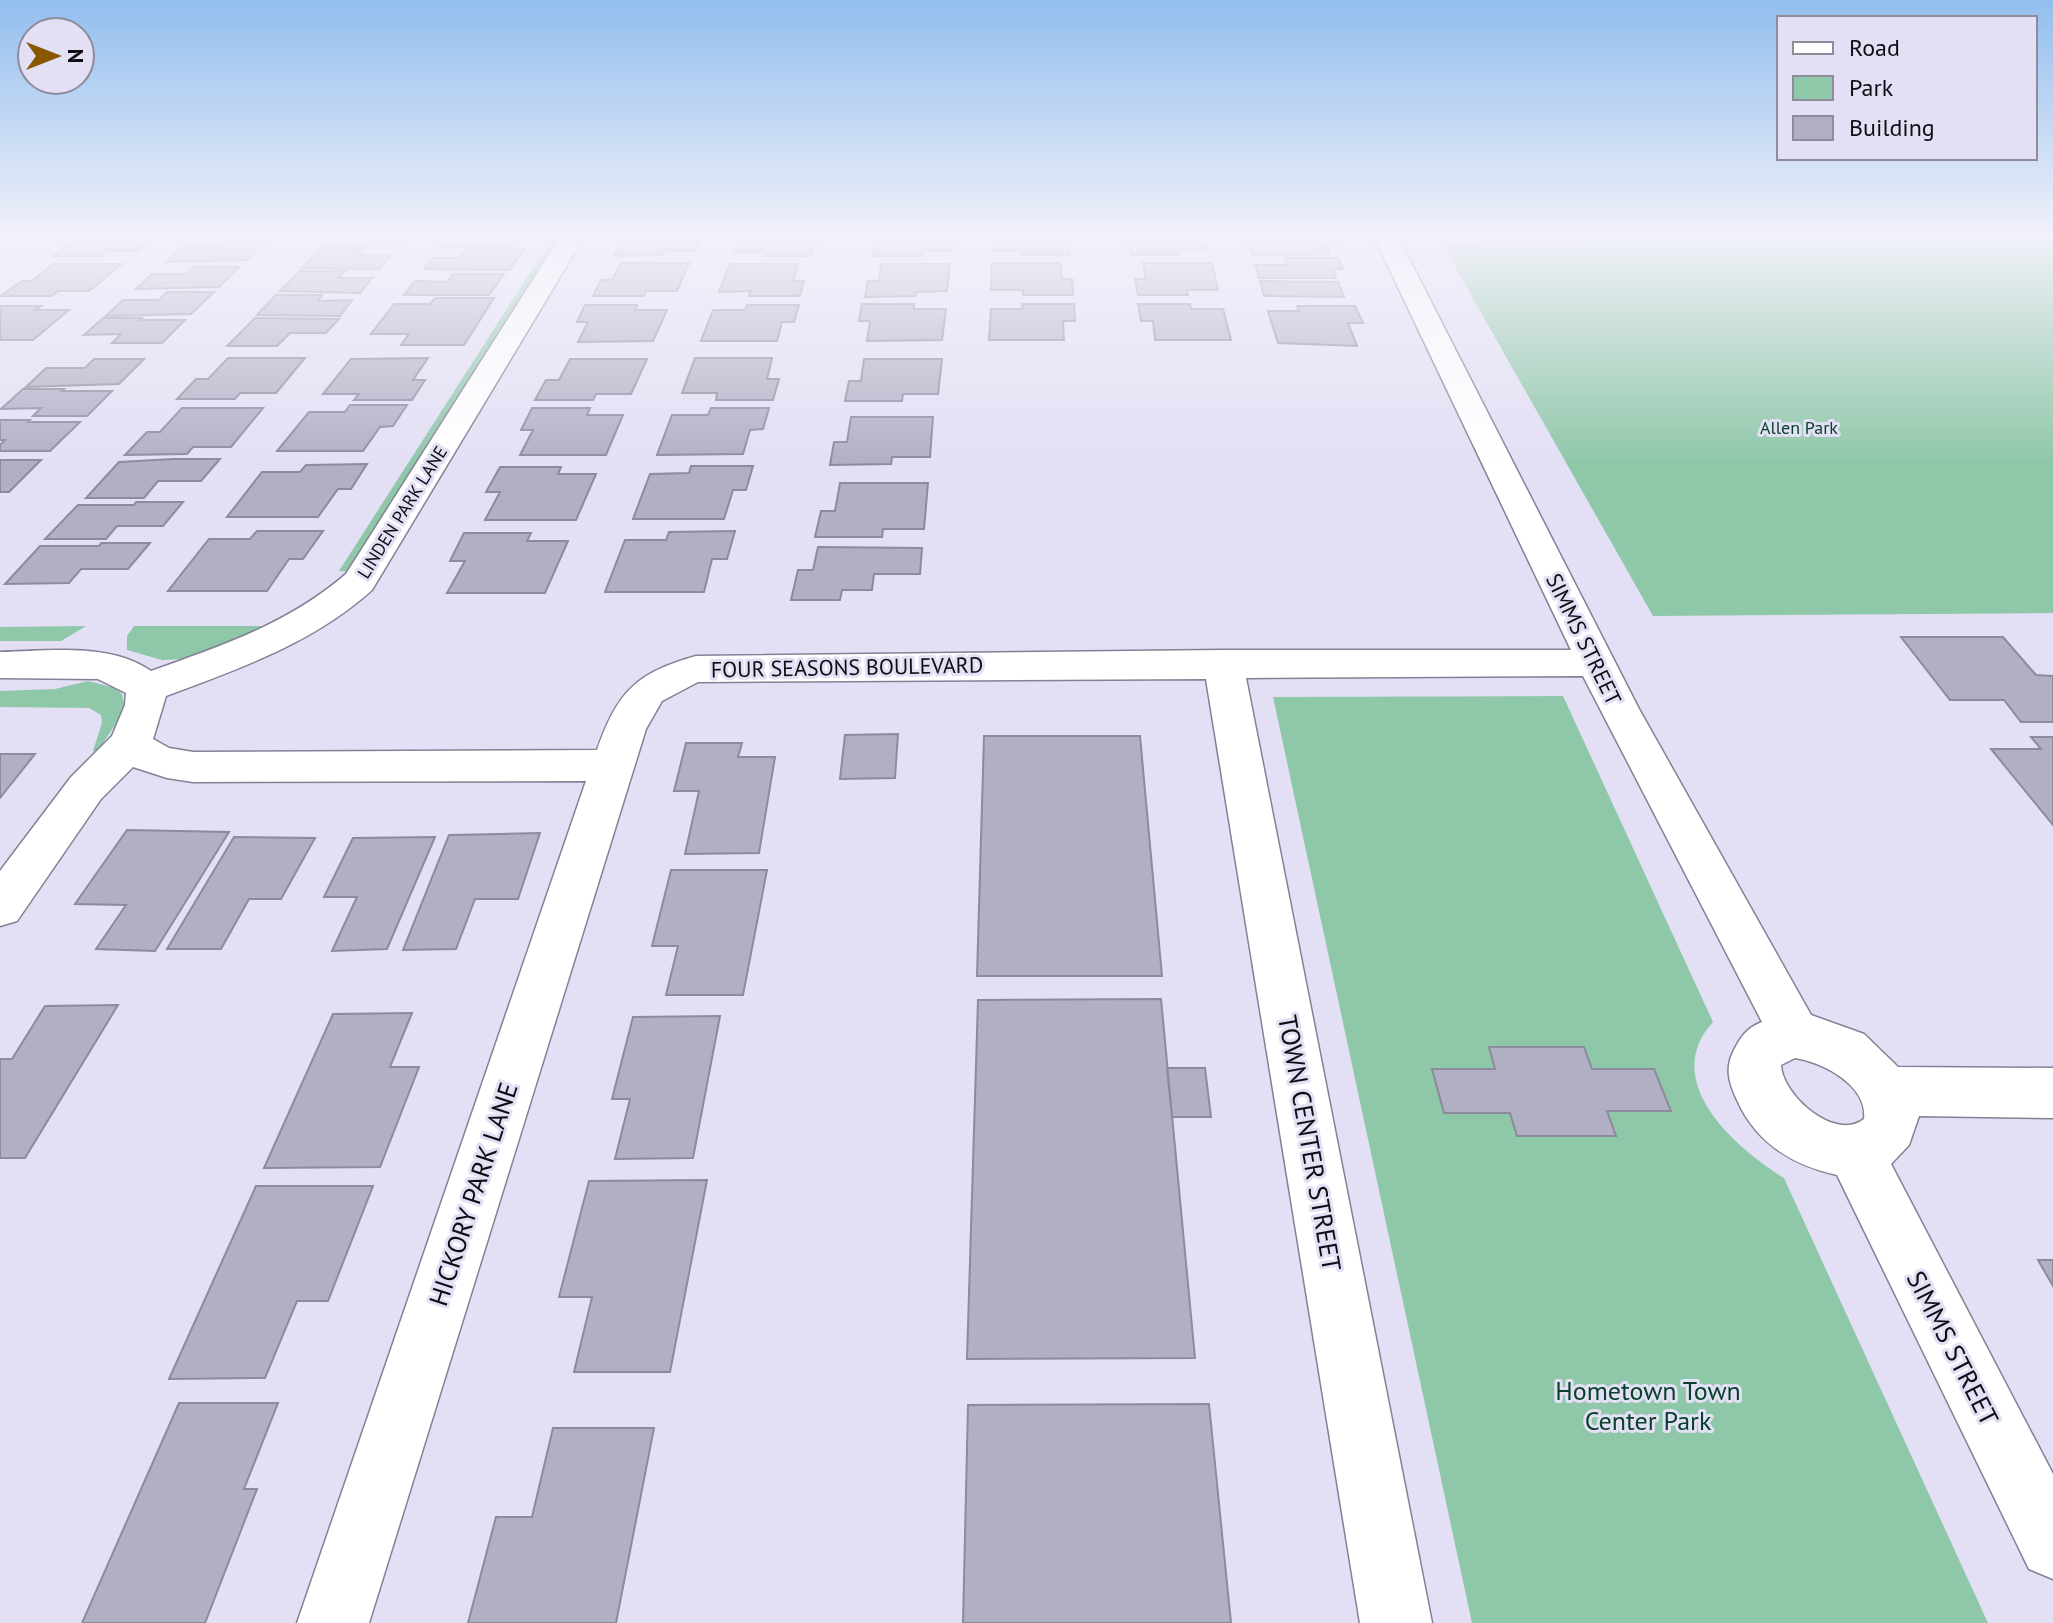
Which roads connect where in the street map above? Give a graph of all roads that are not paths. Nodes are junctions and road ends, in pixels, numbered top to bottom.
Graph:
1 (525, 313) edge
2 (1423, 313) edge
3 (1223, 663) junction
4 (1596, 663) junction
5 (0, 665) edge
6 (146, 688) junction
7 (130, 744) junction
8 (613, 765) junction
9 (0, 907) edge
10 (1795, 1035) junction
11 (1885, 1091) junction
12 (2053, 1093) edge
13 (1854, 1150) junction
14 (2053, 1545) edge
15 (333, 1623) edge
16 (1396, 1623) edge

1 - 6 street, LINDEN PARK LANE
2 - 4 street, SIMMS STREET
3 - 4 street, FOUR SEASONS BOULEVARD
3 - 8 street, FOUR SEASONS BOULEVARD
3 - 16 street, TOWN CENTER STREET
4 - 10 street, SIMMS STREET
5 - 6 street
6 - 7 street
7 - 8 street
7 - 9 street
8 - 15 street, HICKORY PARK LANE
10 - 11 street
10 - 13 street
11 - 12 street
11 - 13 street
13 - 14 street, SIMMS STREET

